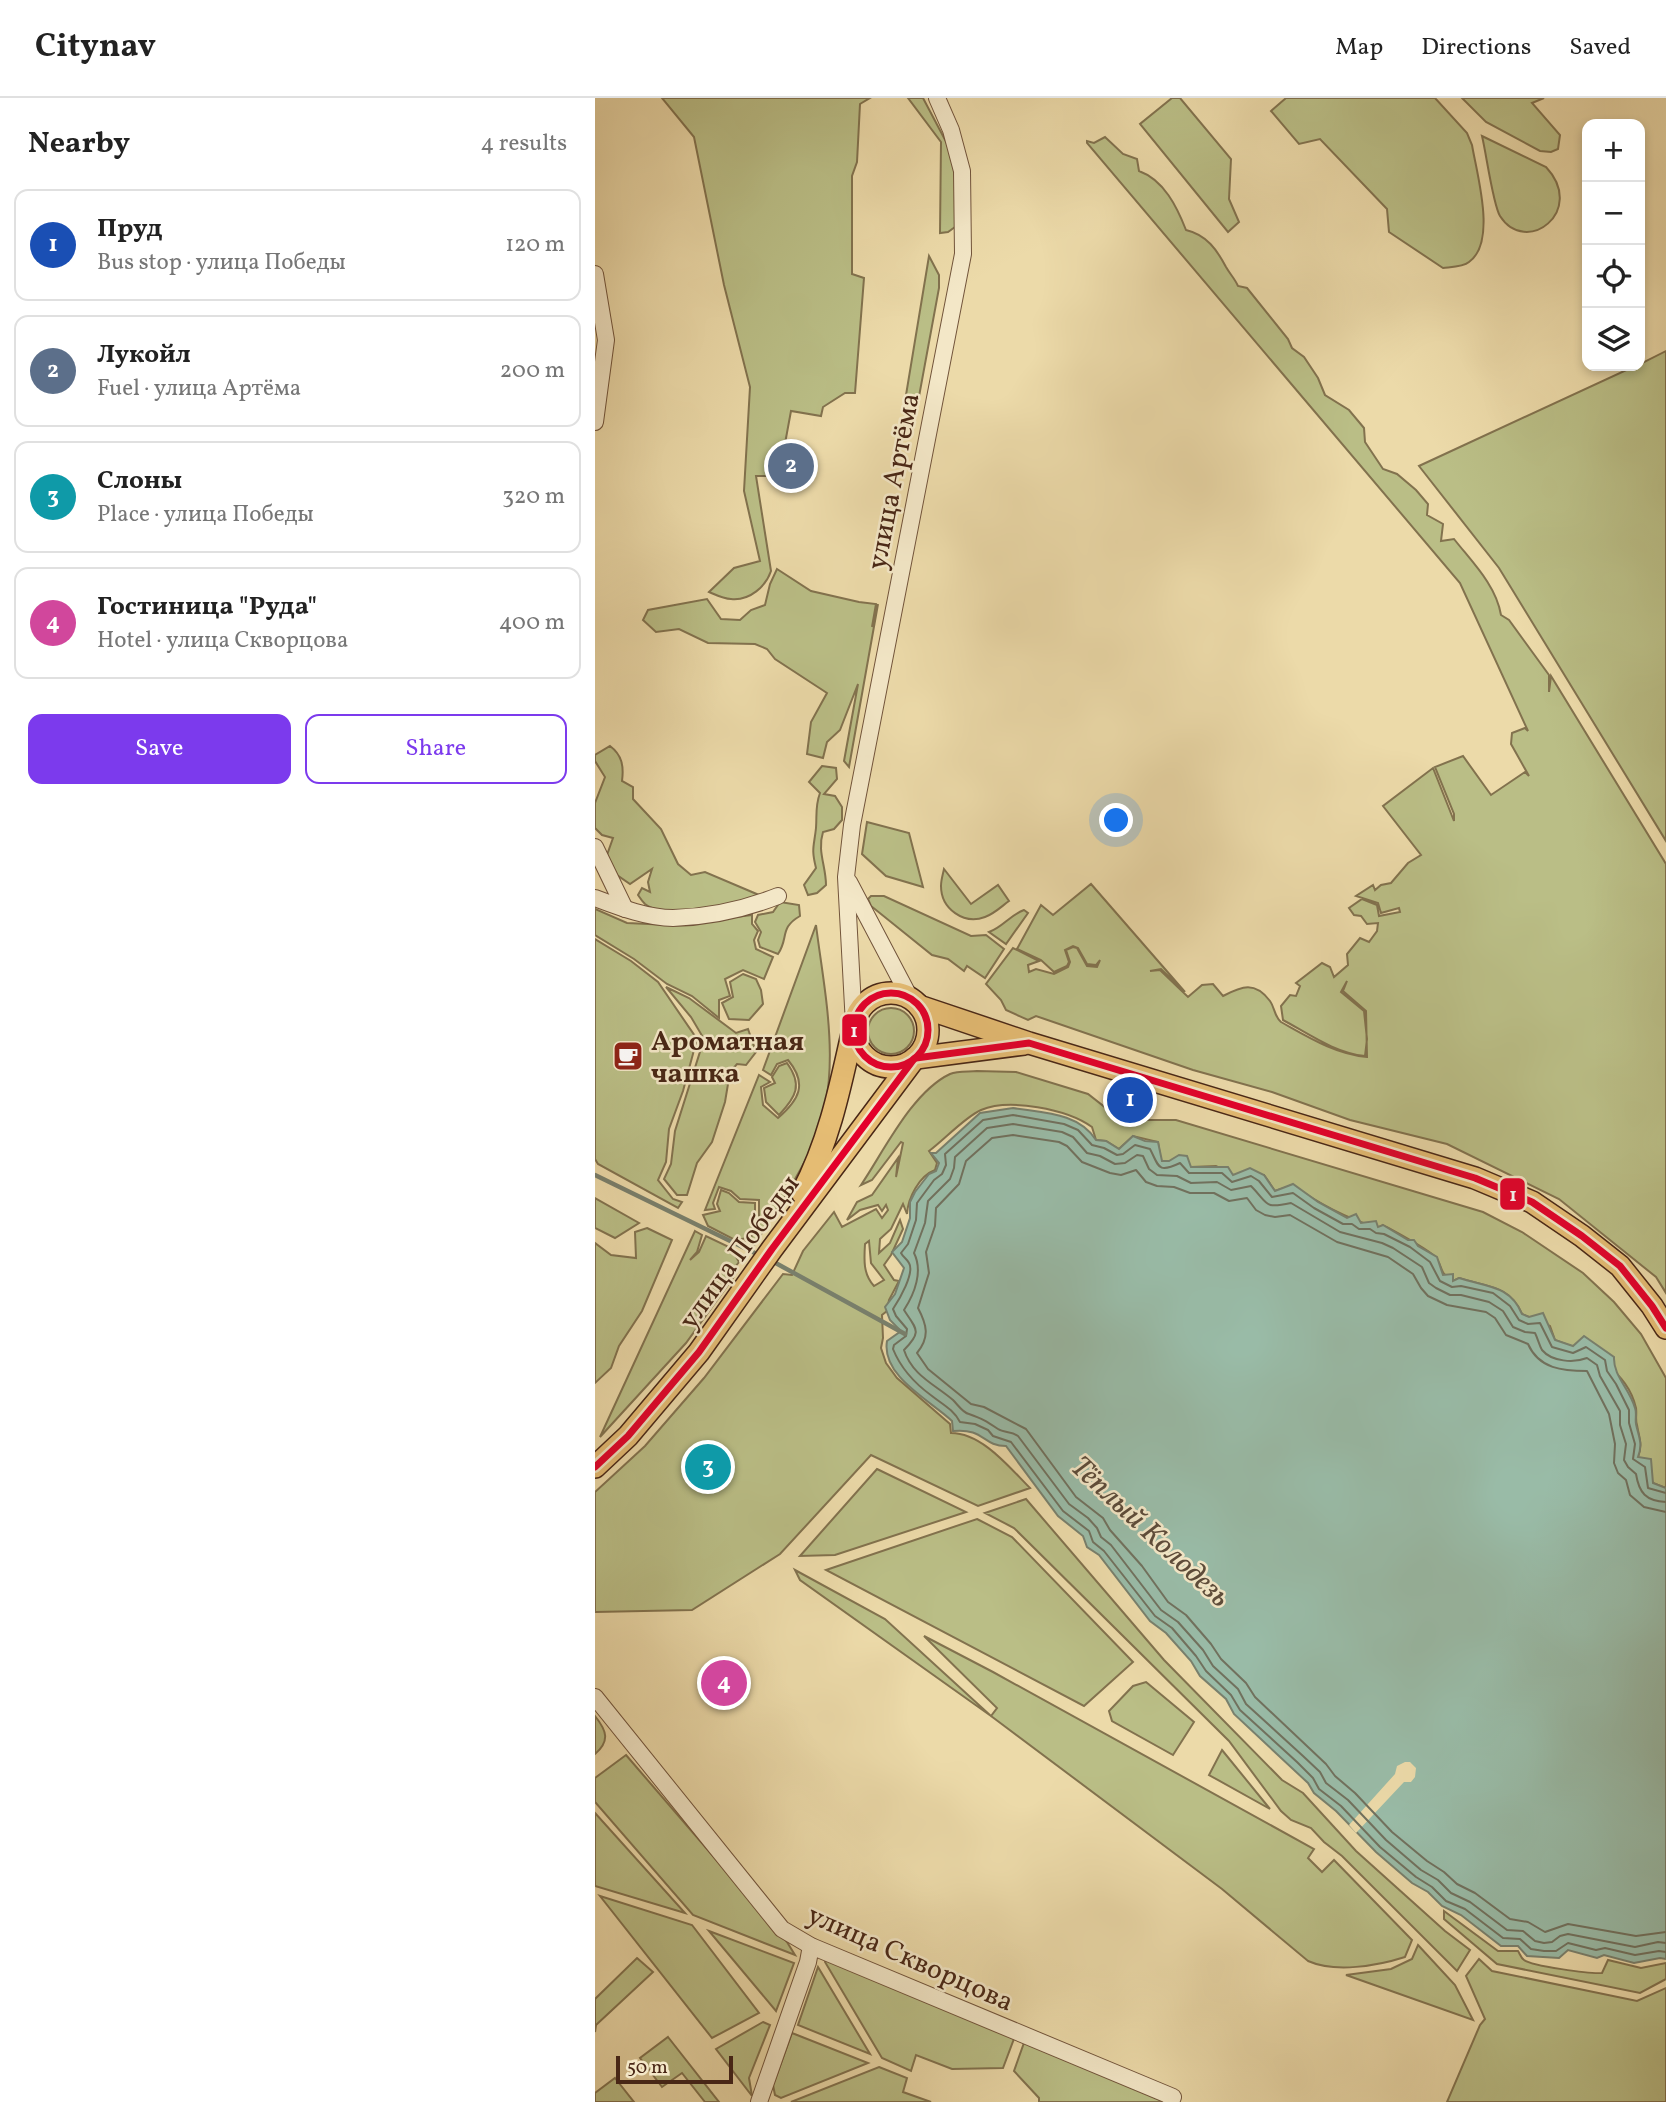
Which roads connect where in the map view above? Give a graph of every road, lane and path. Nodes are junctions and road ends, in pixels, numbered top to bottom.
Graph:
1 (937, 98) edge
2 (595, 274) edge
3 (595, 422) edge
4 (595, 848) edge
5 (846, 877) junction
6 (778, 896) dead end
7 (595, 898) edge
8 (625, 909) junction
9 (914, 1002) junction
10 (854, 1025) junction
11 (1029, 1043) junction
12 (915, 1059) junction
13 (772, 1249) junction
14 (1666, 1328) edge
15 (595, 1466) edge
16 (595, 1697) edge
17 (811, 1946) junction
18 (759, 2102) edge
19 (1171, 2102) edge

1 - 5 street, улица Артёма
2 - 3 street
4 - 8 street
5 - 9 street
5 - 10 street, улица Артёма
6 - 8 street
7 - 8 street
9 - 10 main road
9 - 11 main road
9 - 12 main road
10 - 12 main road
10 - 13 main road
11 - 12 main road
11 - 14 main road
12 - 13 main road, улица Победы
13 - 15 main road, улица Победы
16 - 17 street, улица Скворцова
17 - 18 street
17 - 19 street, улица Скворцова

